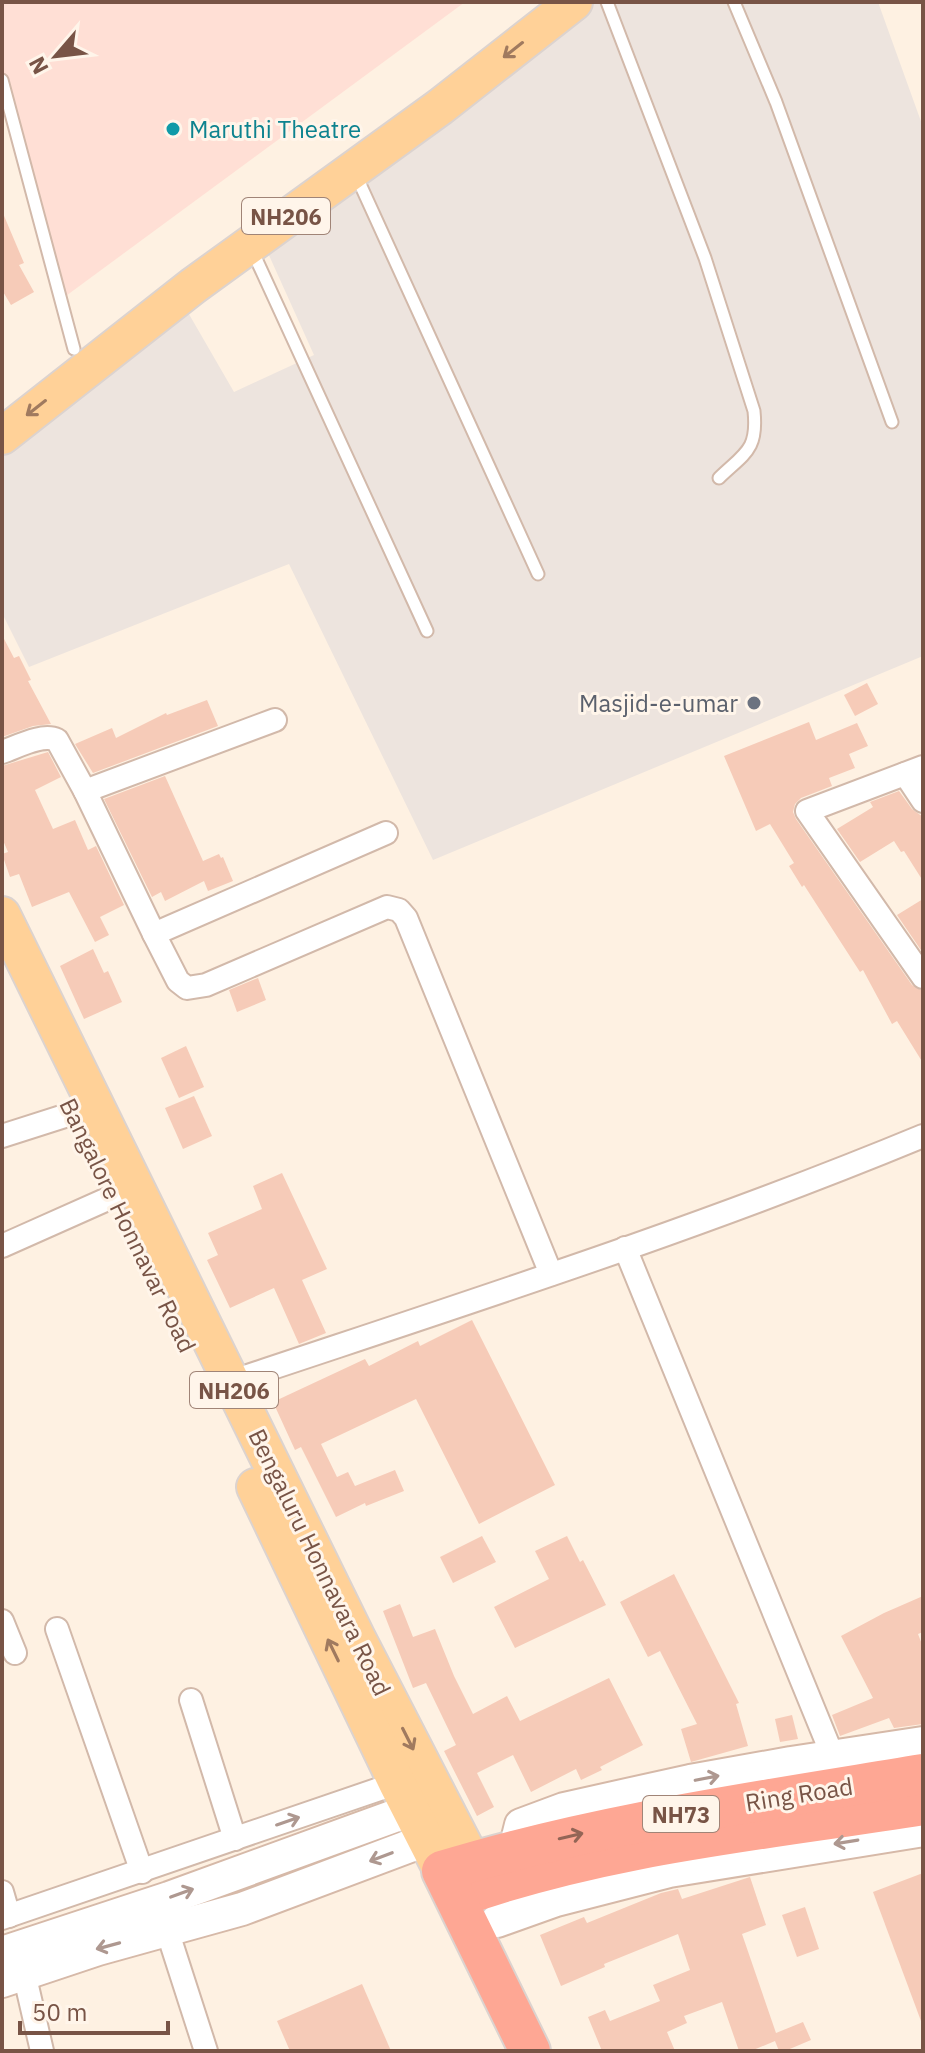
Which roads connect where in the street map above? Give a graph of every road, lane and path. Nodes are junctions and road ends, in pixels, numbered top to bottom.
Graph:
1 (534, 2) edge
2 (574, 2) edge
3 (607, 2) edge
4 (734, 2) edge
5 (2, 80) edge
6 (353, 169) junction
7 (249, 244) junction
8 (187, 277) junction
9 (74, 349) junction
10 (2, 404) edge
11 (892, 422) dead end
12 (2, 436) edge
13 (719, 478) dead end
14 (538, 574) dead end
15 (427, 631) dead end
16 (275, 720) dead end
17 (2, 752) edge
18 (914, 770) edge
19 (85, 791) junction
20 (923, 801) edge
21 (386, 833) dead end
22 (2, 915) edge
23 (154, 934) junction
24 (2, 968) edge
25 (923, 977) edge
26 (74, 1113) junction
27 (2, 1136) edge
28 (923, 1136) edge
29 (112, 1197) junction
30 (2, 1246) edge
31 (625, 1248) junction
32 (551, 1274) junction
33 (230, 1382) junction
34 (2, 1621) edge
35 (57, 1629) dead end
36 (15, 1653) dead end
37 (191, 1700) dead end
38 (923, 1743) edge
39 (838, 1772) junction
40 (922, 1809) edge
41 (235, 1839) junction
42 (465, 1857) junction
43 (142, 1872) junction
44 (2, 1892) edge
45 (6, 1917) edge
46 (167, 1930) junction
47 (9, 1969) edge
48 (42, 2051) edge
49 (206, 2051) edge
50 (530, 2051) edge
51 (559, 2051) edge

1 - 8 main road, NH206
2 -> 6 main road, NH206
3 - 13 lane
4 - 11 lane
5 - 9 lane
6 - 7 main road, NH206
6 - 14 lane
7 - 8 main road, NH206
7 - 15 lane
8 - 9 main road, NH206
8 -> 12 main road, NH206
9 - 10 main road, NH206
16 - 19 street
17 - 19 street
18 - 20 street
18 - 25 street
19 - 23 street
21 - 23 street
22 - 33 main road, Bengaluru Honnavara Road / NH206
23 - 32 street
24 - 26 main road, Bangalore Honnavar Road / NH206
26 - 27 street
26 - 29 main road, Bangalore Honnavar Road / NH206
28 - 31 street
29 - 30 street
42 -> 29 main road, Bangalore Honnavar Road / NH206
31 - 32 street
31 - 39 street
32 - 33 street
33 -> 42 main road, Bengaluru Honnavara Road / NH206
34 - 36 street
35 - 43 street
37 - 41 street
38 - 39 street
39 - 40 highway, Ring Road / NH73
42 -> 39 highway, Ring Road / NH73
40 -> 42 highway, Ring Road / NH73
41 -> 42 street
41 - 43 street
42 -> 46 street
47 -> 42 street
42 - 50 highway
42 - 51 highway
43 - 45 street
44 - 45 street
46 -> 47 street
46 - 49 street
47 - 48 street

